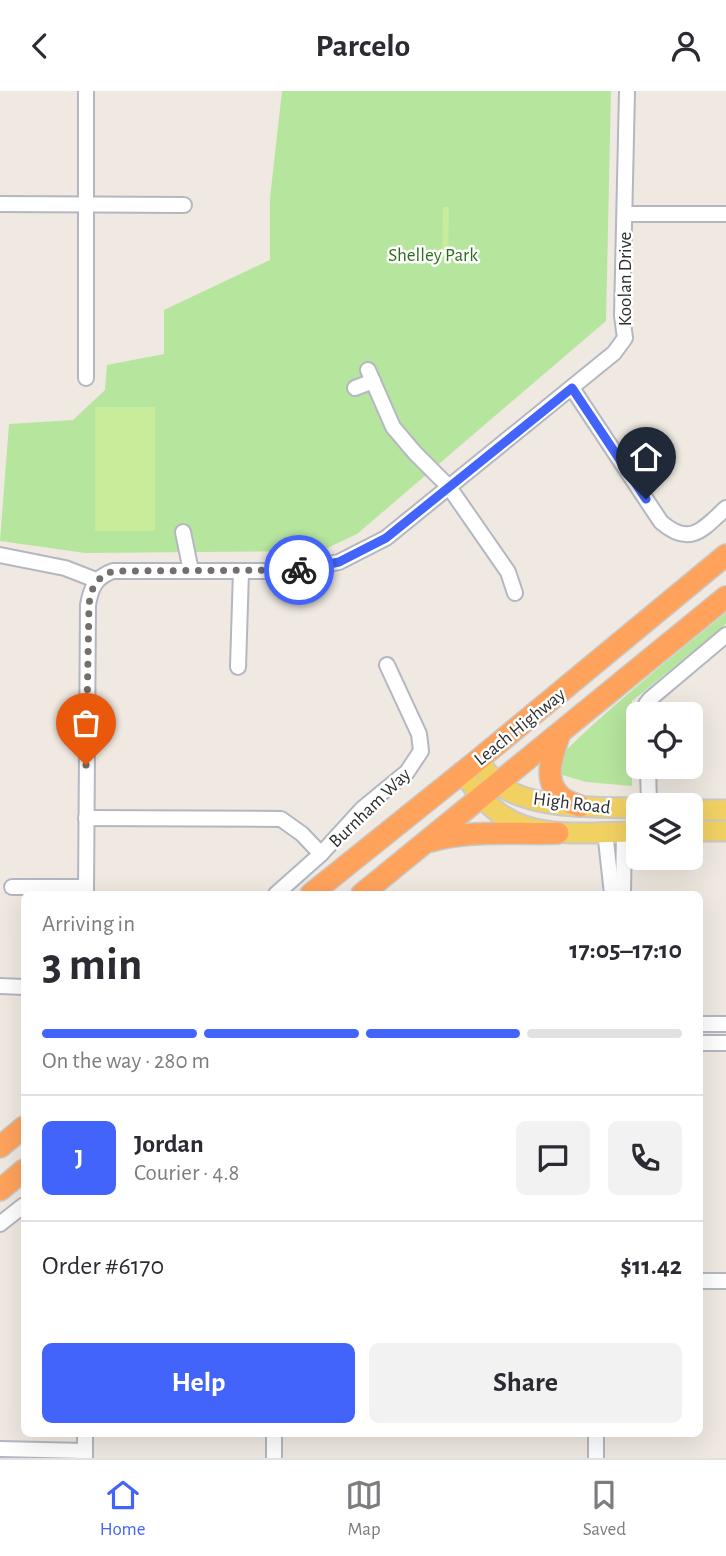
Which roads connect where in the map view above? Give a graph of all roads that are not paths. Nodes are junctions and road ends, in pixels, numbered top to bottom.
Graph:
1 (86, 91) edge
2 (627, 91) edge
3 (0, 204) edge
4 (87, 204) junction
5 (184, 205) dead end
6 (625, 214) junction
7 (726, 214) edge
8 (86, 377) dead end
9 (355, 388) dead end
10 (572, 388) junction
11 (449, 487) junction
12 (726, 508) edge
13 (183, 532) dead end
14 (0, 555) edge
15 (726, 555) edge
16 (191, 571) junction
17 (241, 571) junction
18 (96, 580) junction
19 (515, 593) dead end
20 (726, 597) edge
21 (726, 635) edge
22 (387, 665) dead end
23 (238, 667) dead end
24 (648, 702) edge
25 (560, 733) junction
26 (470, 766) junction
27 (490, 791) junction
28 (580, 806) junction
29 (626, 808) edge
30 (703, 810) edge
31 (726, 810) edge
32 (86, 818) junction
33 (622, 831) edge
34 (703, 831) edge
35 (726, 831) edge
36 (558, 833) junction
37 (425, 843) junction
38 (321, 854) junction
39 (613, 871) junction
40 (12, 887) dead end
41 (86, 891) edge
42 (279, 891) edge
43 (315, 891) edge
44 (366, 891) edge
45 (612, 891) edge
46 (622, 891) edge
47 (0, 986) edge
48 (21, 987) edge
49 (703, 1024) edge
50 (726, 1024) edge
51 (703, 1043) edge
52 (726, 1043) edge
53 (21, 1130) edge
54 (0, 1147) edge
55 (21, 1172) edge
56 (0, 1190) edge
57 (21, 1207) edge
58 (0, 1224) edge
59 (703, 1281) edge
60 (726, 1281) edge
61 (85, 1437) edge
62 (274, 1437) edge
63 (596, 1437) edge
64 (0, 1450) edge
65 (85, 1455) edge
66 (274, 1458) edge
67 (596, 1458) edge

1 - 4 street
2 - 6 street, Koolan Drive
3 - 4 street
4 - 5 street
4 - 8 street
6 - 7 street
6 - 10 street, Koolan Drive
9 - 11 street
10 - 11 street, Koolan Drive
10 - 12 street
11 - 17 street, Koolan Drive
11 - 19 street
13 - 16 street
14 - 18 street
15 - 26 highway, Leach Highway
16 - 17 street, Koolan Drive
16 - 18 street, Koolan Drive
17 - 23 street
18 - 32 street
20 - 25 highway, Leach Highway
21 - 24 street
22 - 38 street, Burnham Way
25 - 27 highway, Leach Highway
25 - 28 highway
26 - 27 main road, High Road
26 - 43 highway, Leach Highway
27 - 28 main road, High Road
27 - 36 main road, High Road
27 - 37 highway, Leach Highway
28 - 29 main road, High Road
30 - 31 main road
32 - 38 street
32 - 41 street
33 - 36 main road, High Road
33 - 39 street
34 - 35 main road
36 - 37 highway
37 - 44 highway, Leach Highway
38 - 42 street, Burnham Way
39 - 45 street
39 - 46 street
40 - 41 street
47 - 48 street
49 - 50 street
51 - 52 street
53 - 54 highway
55 - 56 highway
57 - 58 street
59 - 60 street
61 - 65 street
62 - 66 street
63 - 67 street
64 - 65 street

